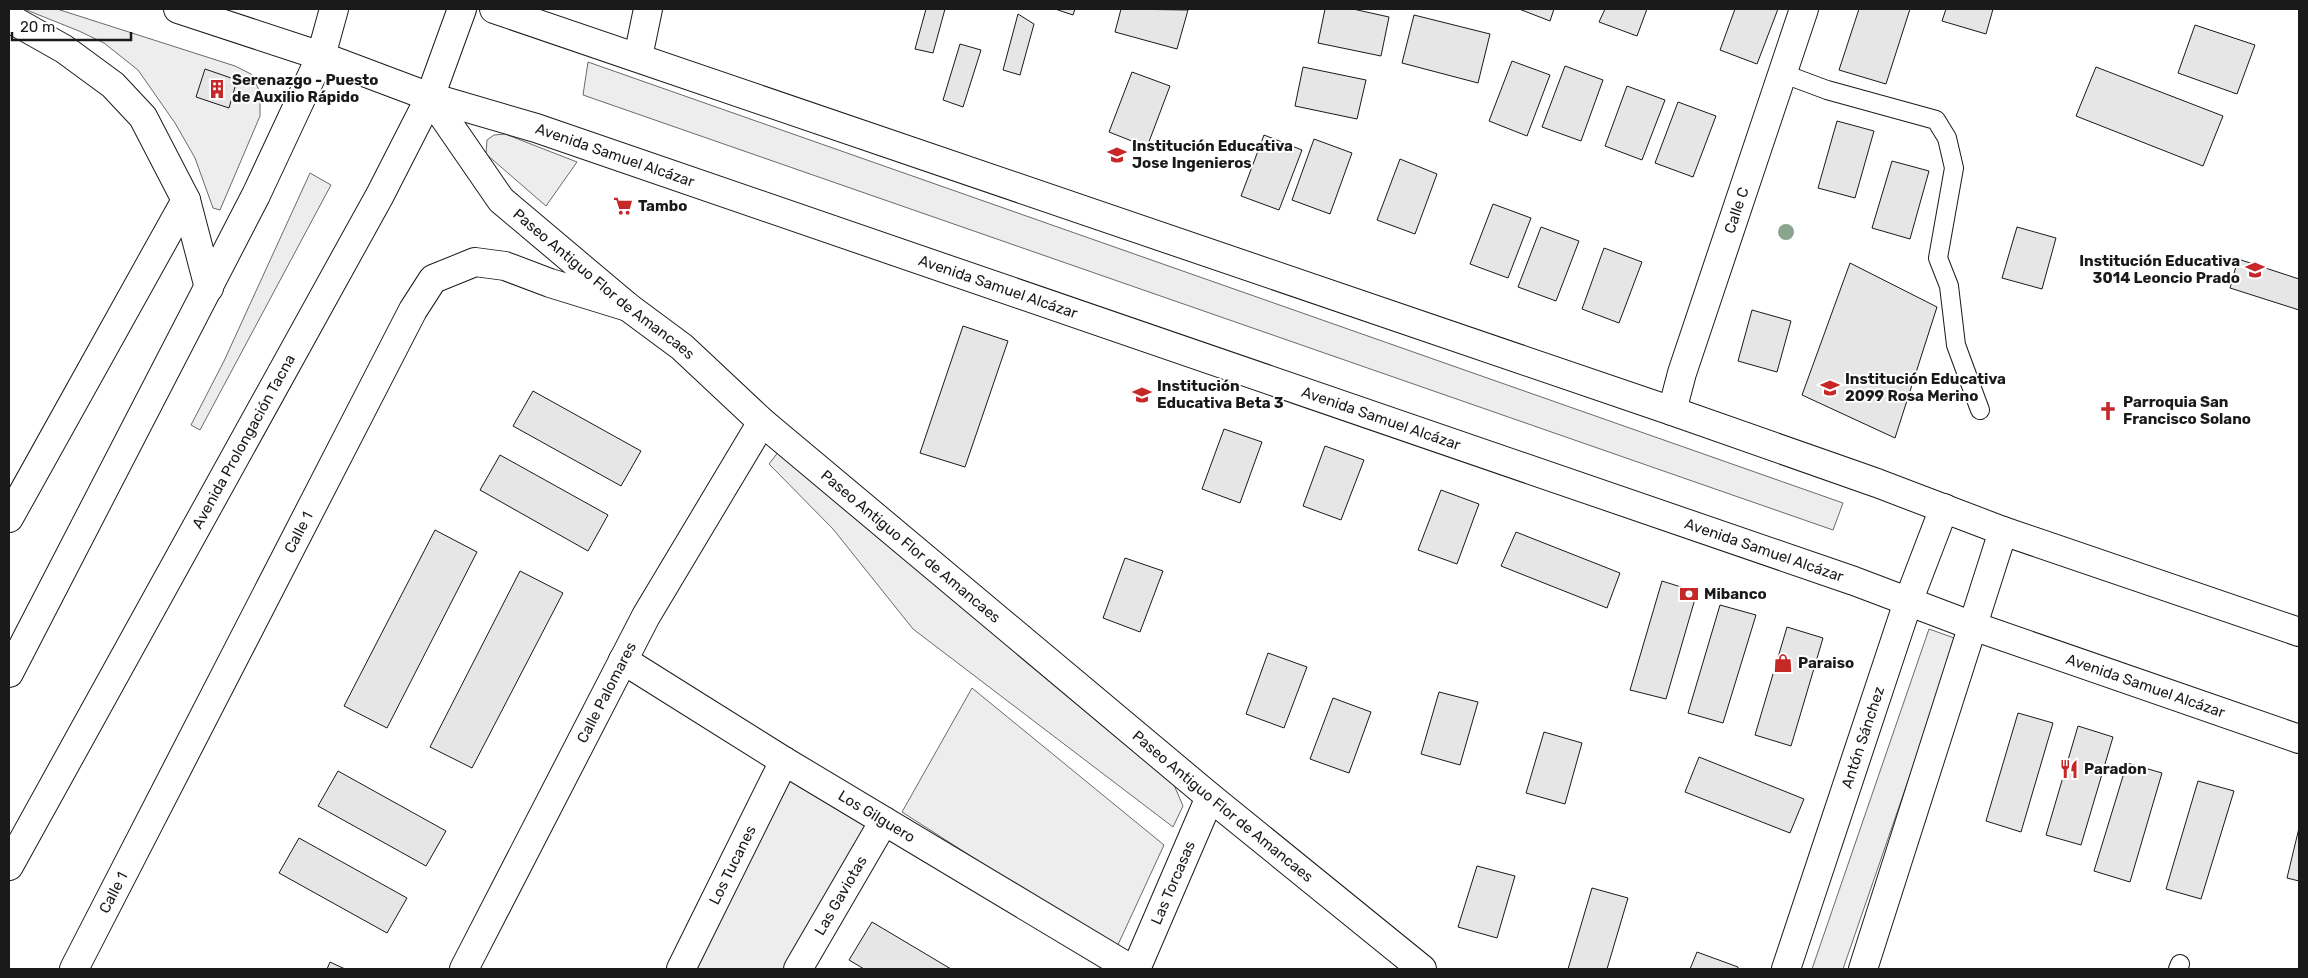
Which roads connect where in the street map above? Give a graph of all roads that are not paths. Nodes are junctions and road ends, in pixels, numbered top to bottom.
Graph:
1 (178, 9) edge
2 (334, 9) edge
3 (462, 9) edge
4 (494, 9) edge
5 (648, 9) edge
6 (1804, 9) edge
7 (9, 18) edge
8 (320, 56) junction
9 (638, 57) junction
10 (1784, 74) junction
11 (430, 97) junction
12 (186, 200) junction
13 (209, 288) junction
14 (628, 307) junction
15 (1980, 410) dead end
16 (1672, 411) junction
17 (762, 422) junction
18 (1944, 508) junction
19 (9, 518) edge
20 (2003, 531) junction
21 (1908, 602) junction
22 (1972, 626) junction
23 (2299, 632) edge
24 (623, 660) junction
25 (9, 673) edge
26 (2299, 739) edge
27 (784, 762) junction
28 (1210, 798) junction
29 (884, 821) junction
30 (9, 866) edge
31 (801, 968) edge
32 (74, 969) edge
33 (464, 969) edge
34 (681, 969) edge
35 (1131, 969) edge
36 (1136, 969) edge
37 (1422, 969) edge
38 (1786, 969) edge
39 (1863, 969) edge

1 - 8 street, Avenida Samuel Alcázar
2 - 8 street
3 - 11 street, Avenida Prolongación Tacna
4 - 9 street
5 - 9 street
6 - 10 street, Calle C
7 - 12 street
8 - 11 street, Avenida Samuel Alcázar
8 - 13 street
9 - 16 street
10 - 15 lane
10 - 16 street, Calle C
11 - 14 street, Paseo Antiguo Flor de Amancaes
11 - 21 street, Avenida Samuel Alcázar
11 - 30 street, Avenida Prolongación Tacna
12 - 13 street
12 - 19 street
13 - 25 street
14 - 17 street, Paseo Antiguo Flor de Amancaes
14 - 32 street, Calle 1
16 - 18 street
17 - 24 street, Calle Palomares
17 - 28 street, Paseo Antiguo Flor de Amancaes
18 - 20 street
18 - 21 street, Antón Sánchez
20 - 22 street
20 - 23 street
21 - 22 street, Avenida Samuel Alcázar
21 - 38 street, Antón Sánchez
22 - 26 street, Avenida Samuel Alcázar
22 - 39 street
24 - 27 street, Los Gilguero
24 - 33 street, Calle Palomares
27 - 29 street, Los Gilguero
27 - 34 street, Los Tucanes
28 - 36 street, Las Torcasas
28 - 37 street, Paseo Antiguo Flor de Amancaes
29 - 31 street, Las Gaviotas
29 - 35 street, Los Gilguero

